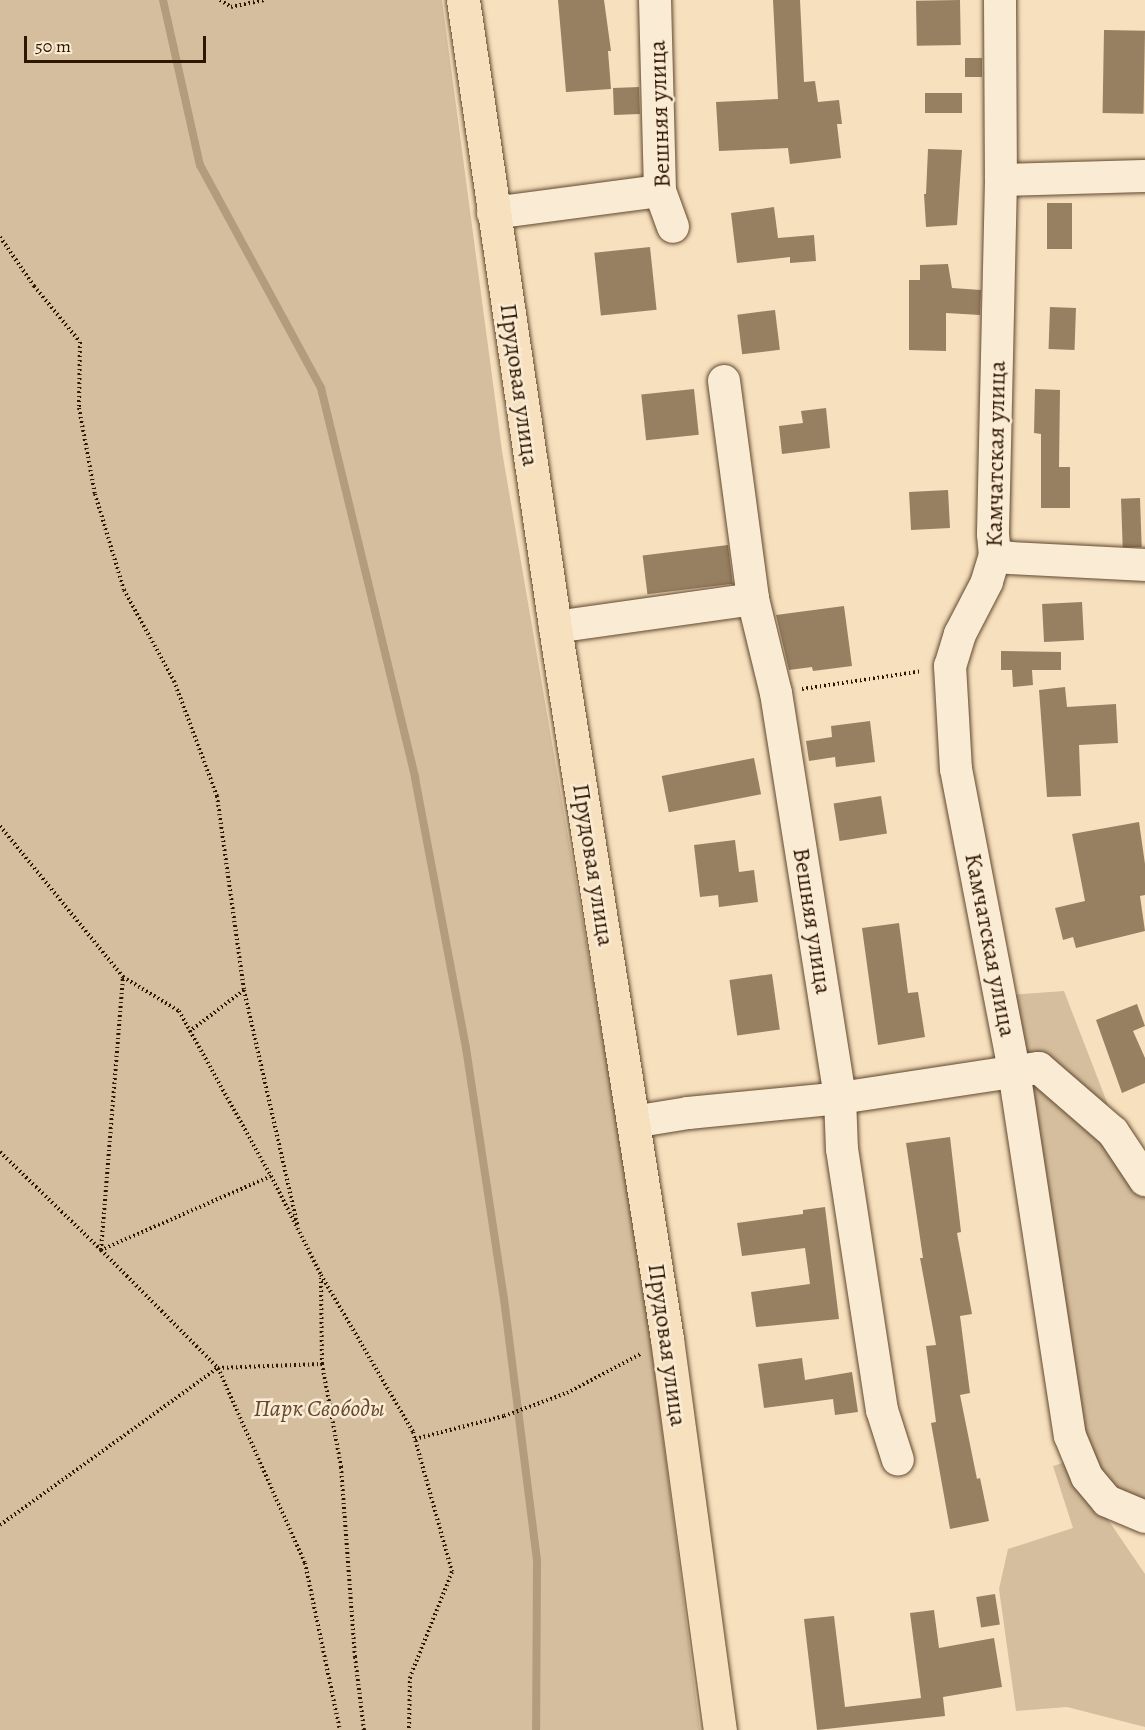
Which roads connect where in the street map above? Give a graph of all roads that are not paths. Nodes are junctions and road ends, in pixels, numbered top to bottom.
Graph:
1 (463, 0) edge
2 (655, 0) edge
3 (1000, 0) edge
4 (1145, 176) edge
5 (1000, 180) junction
6 (660, 191) junction
7 (493, 213) junction
8 (673, 227) dead end
9 (724, 381) dead end
10 (995, 555) junction
11 (1145, 565) edge
12 (753, 599) junction
13 (555, 627) junction
14 (1014, 1071) junction
15 (840, 1098) junction
16 (633, 1122) junction
17 (1145, 1180) edge
18 (898, 1460) dead end
19 (1145, 1517) edge
20 (720, 1730) edge

1 - 7 main road, Прудовая улица
2 - 6 street, Вешняя улица
3 - 5 street, Камчатская улица
4 - 5 street
5 - 10 street, Камчатская улица
6 - 7 street
6 - 8 street, Вешняя улица
7 - 13 main road, Прудовая улица
9 - 12 street, Вешняя улица
10 - 11 street
10 - 14 street, Камчатская улица
12 - 13 street
12 - 15 street, Вешняя улица
13 - 16 main road, Прудовая улица
14 - 15 street
14 - 17 street, Камчатская улица
14 - 19 street
15 - 16 street
15 - 18 street, Вешняя улица
16 - 20 main road, Прудовая улица

